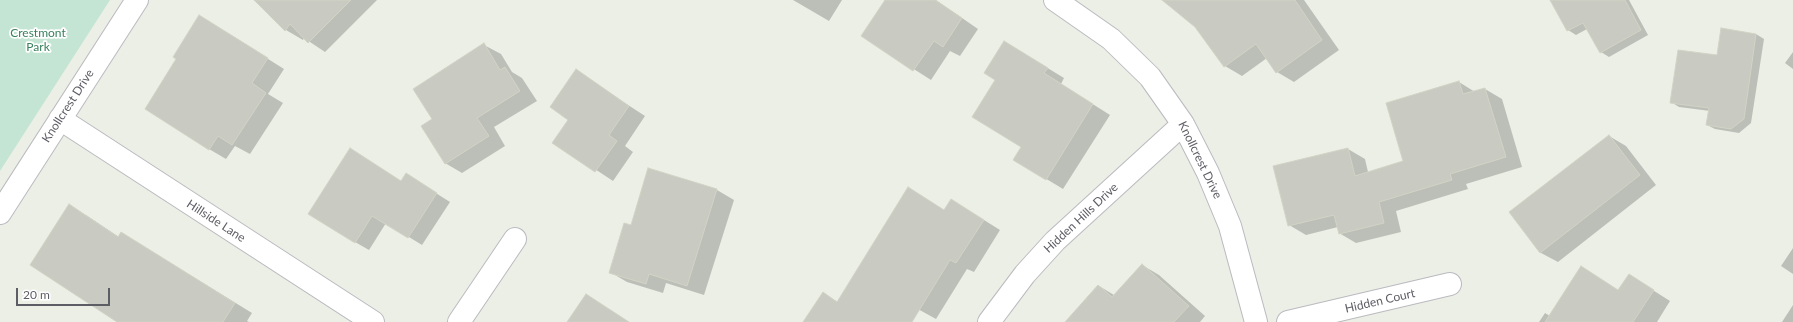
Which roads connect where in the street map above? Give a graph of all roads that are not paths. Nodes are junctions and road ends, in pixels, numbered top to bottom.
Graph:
1 (137, 0) edge
2 (1056, 0) edge
3 (60, 119) junction
4 (1183, 124) junction
5 (0, 213) edge
6 (515, 240) dead end
7 (1450, 284) dead end
8 (373, 322) edge
9 (459, 322) edge
10 (989, 322) edge
11 (1256, 322) edge
12 (1288, 322) edge

1 - 3 street, Knollcrest Drive
2 - 4 street, Knollcrest Drive
3 - 5 street, Knollcrest Drive
3 - 8 street, Hillside Lane
4 - 10 street, Hidden Hills Drive
4 - 11 street, Knollcrest Drive
6 - 9 street
7 - 12 street, Hidden Court

